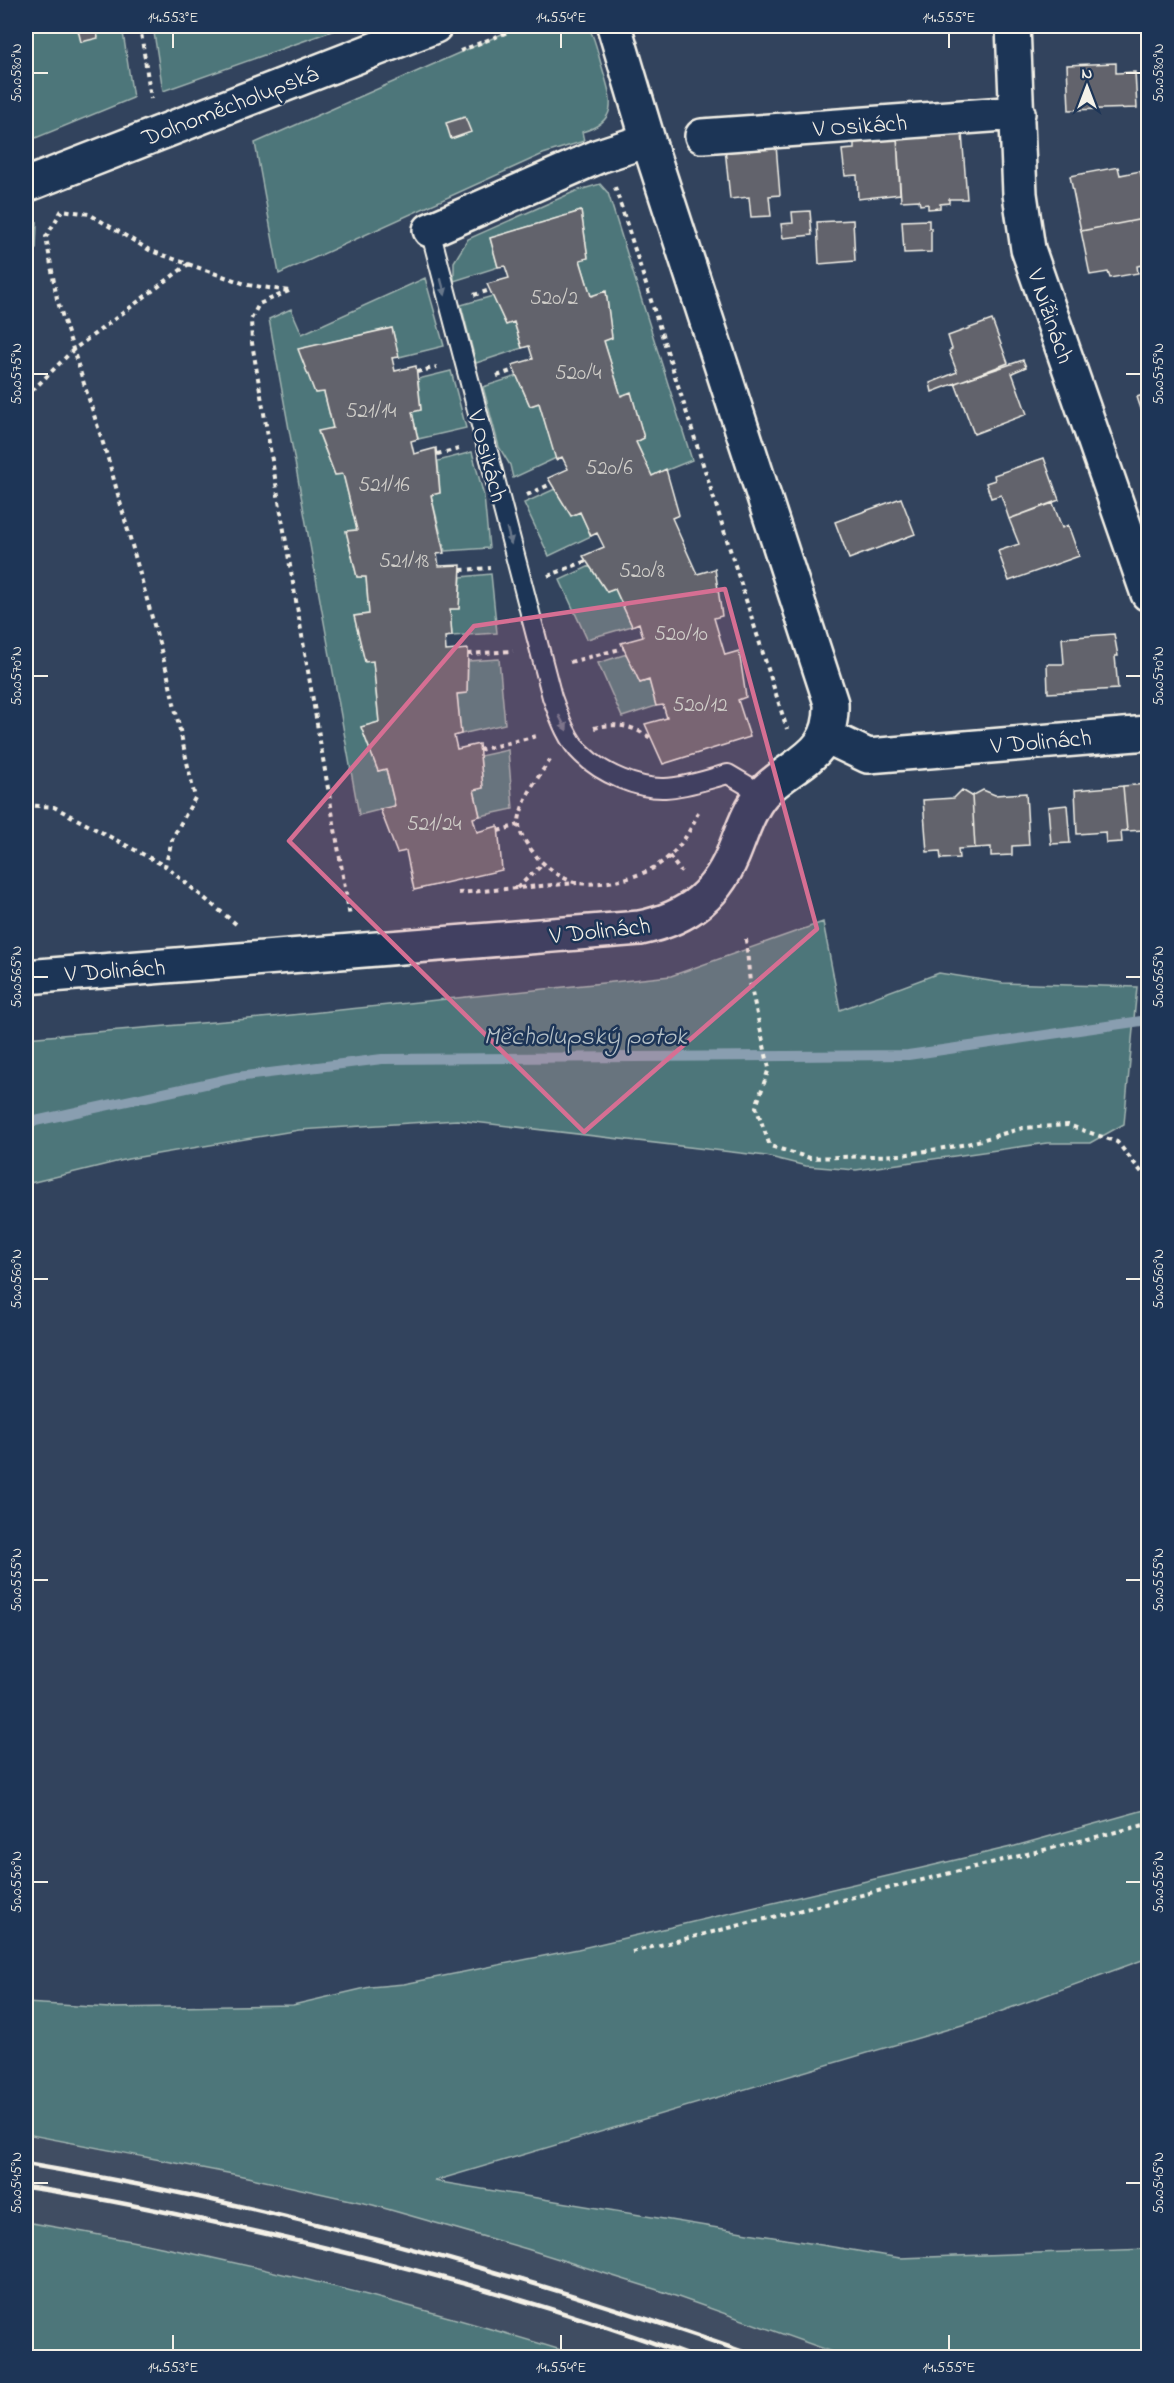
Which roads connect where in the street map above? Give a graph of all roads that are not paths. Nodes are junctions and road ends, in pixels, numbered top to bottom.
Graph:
1 (435, 26) edge
2 (614, 26) edge
3 (1013, 26) edge
4 (1018, 113) junction
5 (702, 136) dead end
6 (648, 140) junction
7 (26, 185) edge
8 (430, 230) joint
9 (1149, 594) edge
10 (1149, 733) edge
11 (826, 736) junction
12 (762, 794) junction
13 (26, 977) edge

1 - 7 street, Dolnoměcholupská
2 - 6 street
3 - 4 street, V Nížinách
4 - 5 street, V Osikách
4 - 9 street, V Nížinách
6 - 8 street, V Osikách
6 - 11 street
8 -> 12 lane, V Osikách
10 - 11 street, V Dolinách
11 - 12 street, V Dolinách
12 - 13 street, V Dolinách

